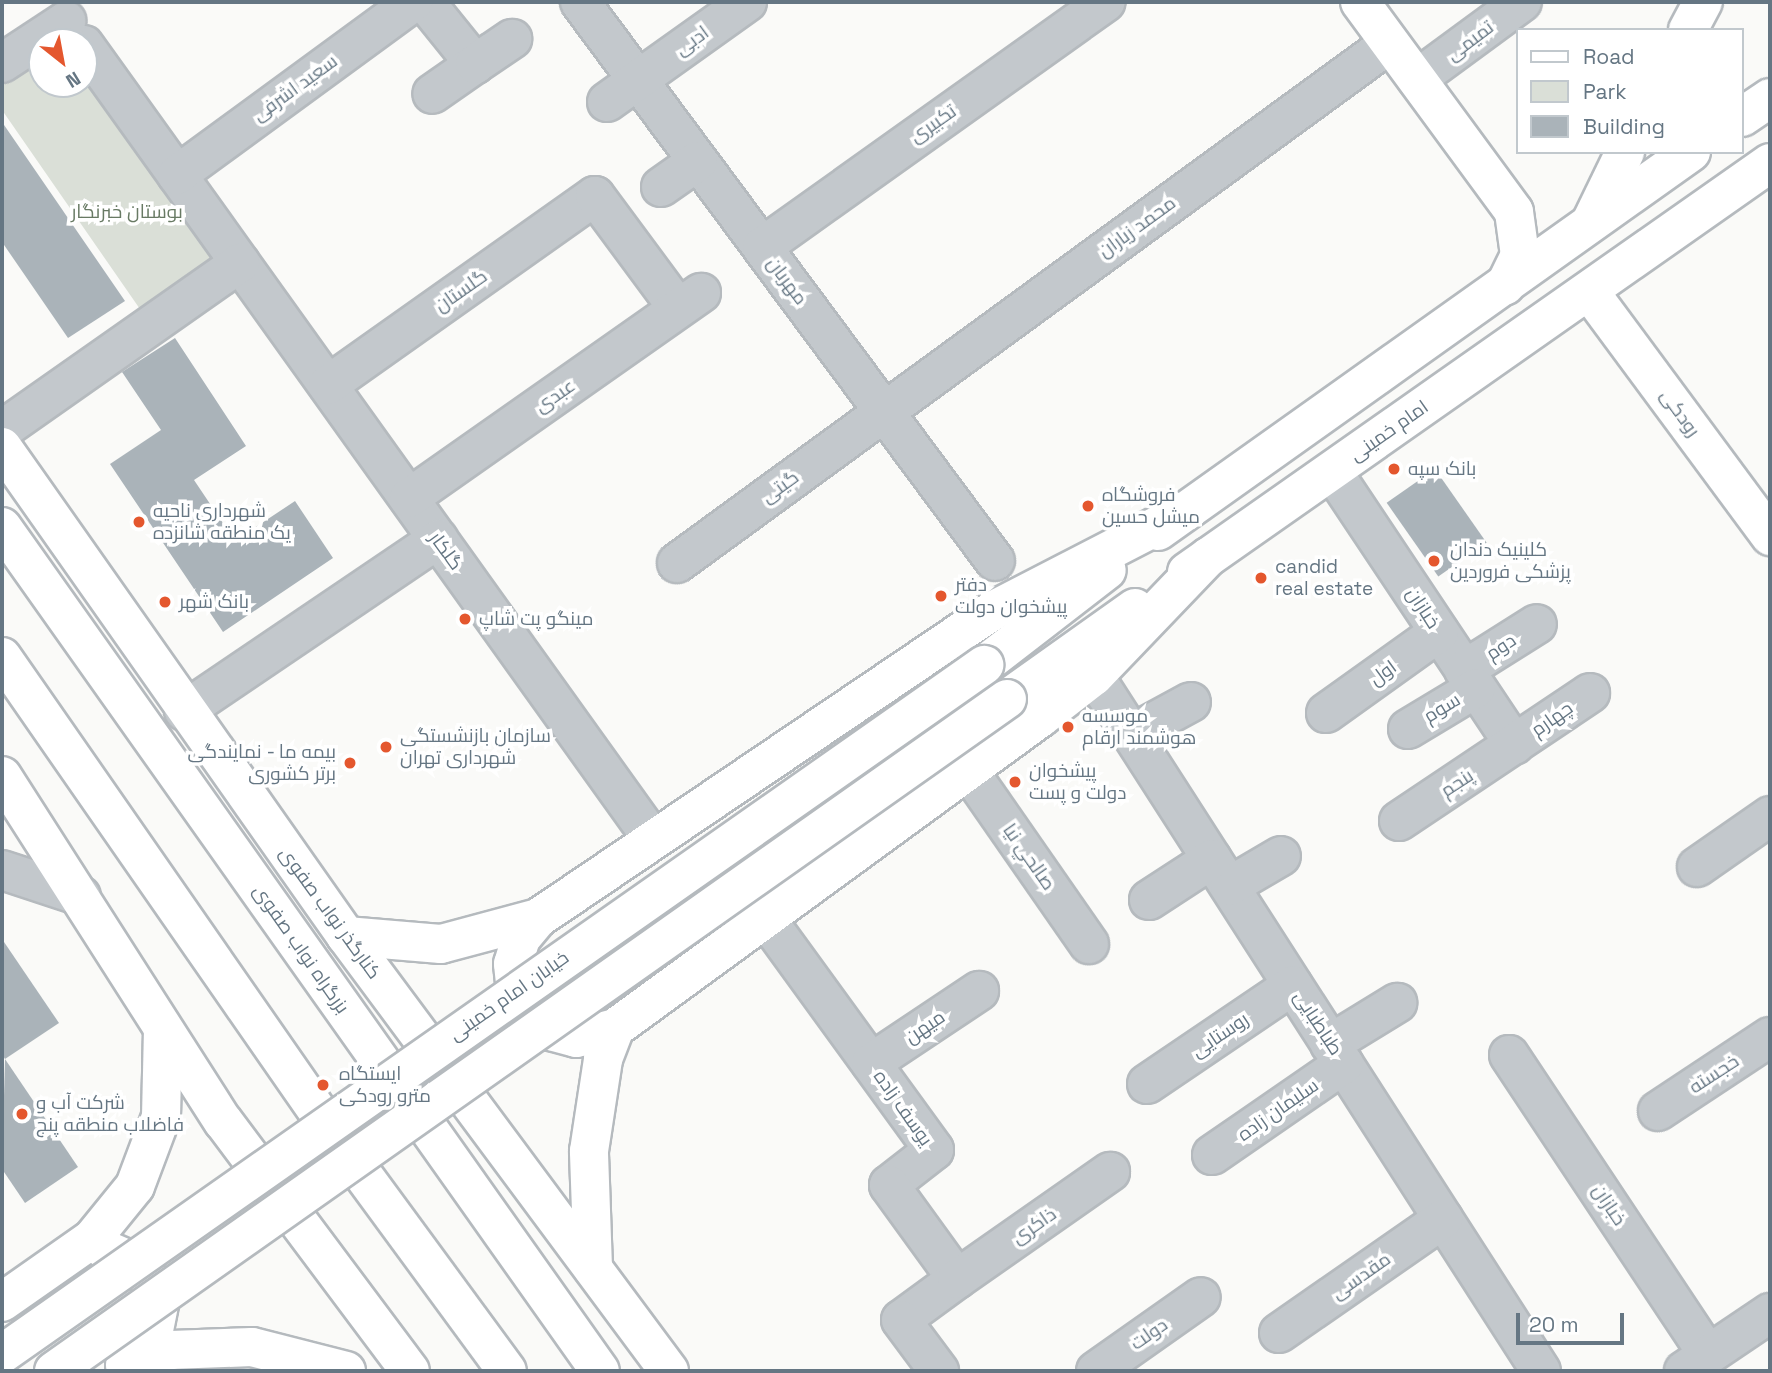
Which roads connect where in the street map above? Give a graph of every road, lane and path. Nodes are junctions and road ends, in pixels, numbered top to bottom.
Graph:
1 (413, 2) edge
2 (425, 2) edge
3 (580, 2) edge
4 (747, 2) edge
5 (1105, 2) edge
6 (1360, 2) edge
7 (1522, 2) edge
8 (1703, 2) edge
9 (71, 27) edge
10 (1689, 28) edge
11 (512, 39) dead end
12 (1390, 43) junction
13 (2, 64) edge
14 (475, 64) junction
15 (1417, 79) junction
16 (638, 80) junction
17 (432, 94) dead end
18 (1770, 98) edge
19 (607, 102) dead end
20 (1744, 116) edge
21 (1624, 154) edge
22 (1688, 154) edge
23 (698, 161) junction
24 (1770, 163) edge
25 (177, 175) junction
26 (661, 187) dead end
27 (1592, 221) junction
28 (762, 247) junction
29 (240, 263) junction
30 (1505, 286) junction
31 (1589, 290) junction
32 (689, 301) joint
33 (328, 386) junction
34 (884, 411) junction
35 (2, 430) edge
36 (2, 447) edge
37 (1332, 471) junction
38 (409, 498) junction
39 (1178, 515) junction
40 (2, 527) edge
41 (1770, 537) edge
42 (438, 539) junction
43 (1208, 557) junction
44 (995, 561) dead end
45 (677, 563) dead end
46 (1537, 624) dead end
47 (1439, 632) junction
48 (2, 657) edge
49 (1094, 676) junction
50 (1470, 679) junction
51 (1590, 693) dead end
52 (1191, 702) dead end
53 (184, 711) junction
54 (1326, 713) dead end
55 (1408, 729) dead end
56 (1132, 734) junction
57 (1515, 745) junction
58 (968, 770) junction
59 (2, 776) edge
60 (1770, 816) edge
61 (1399, 821) dead end
62 (652, 838) junction
63 (1281, 856) dead end
64 (1697, 867) dead end
65 (2, 870) edge
66 (1221, 872) junction
67 (81, 896) junction
68 (1149, 900) dead end
69 (538, 918) junction
70 (767, 920) junction
71 (346, 936) junction
72 (1089, 944) dead end
73 (1293, 985) junction
74 (979, 990) dead end
75 (1397, 1003) dead end
76 (615, 1028) junction
77 (163, 1030) junction
78 (1770, 1037) edge
79 (1337, 1054) junction
80 (1509, 1055) dead end
81 (871, 1063) junction
82 (1147, 1084) dead end
83 (1658, 1111) dead end
84 (1212, 1155) dead end
85 (1110, 1172) dead end
86 (1443, 1219) junction
87 (65, 1260) junction
88 (593, 1268) junction
89 (957, 1279) junction
90 (1201, 1297) dead end
91 (2, 1302) edge
92 (1770, 1312) edge
93 (1279, 1333) dead end
94 (2, 1354) edge
95 (1696, 1363) edge
96 (123, 1365) edge
97 (54, 1371) edge
98 (346, 1371) edge
99 (410, 1371) edge
100 (507, 1371) edge
101 (600, 1371) edge
102 (669, 1371) edge
103 (939, 1371) edge
104 (1096, 1371) edge
105 (1539, 1371) edge

1 - 25 street, سعید اشرفی
2 - 14 street
3 - 16 street, مهربان
4 - 16 street, ادبی
5 - 28 street, تکبیری
6 - 12 main road
7 - 15 street, تمیمی
8 - 10 main road
9 - 13 street
9 - 25 street, گلکار
11 - 14 street
12 - 15 main road
12 - 34 street, محمد زیاران
14 - 17 street
15 - 30 main road
16 - 19 street, ادبی
16 - 23 street, مهربان
18 - 20 main road
21 - 27 main road
22 - 27 main road
23 - 26 street
23 - 28 street, مهربان
24 - 31 main road, امام خمینی
25 - 29 street, گلکار
27 - 30 main road
28 - 34 street, مهربان
29 - 33 street, گلکار
29 - 35 street
30 - 39 main road
31 - 37 main road, امام خمینی
31 - 41 main road, رودکی
32 - 33 street, گلستان
32 - 38 street, عبدی
33 - 38 street, گلکار
34 - 44 street, مهربان
34 - 45 street, گیتی
36 - 53 main road, کنارگذر نواب صفوی
37 - 43 main road, امام خمینی
37 - 47 street, خبازان
38 - 42 street, گلکار
39 - 62 main road
39 - 94 main road, خیابان امام خمینی, bridge
40 - 101 main road, بزرگراه نواب صفوی
42 - 53 street
42 - 62 street, گلکار
43 - 49 main road
43 - 97 main road, امام خمینی, bridge
46 - 50 street, دوم
47 - 50 street, خبازان
47 - 54 street, اول
48 - 100 main road
49 - 56 street, طباطبایی
49 - 58 main road
50 - 55 street, سوم
50 - 57 street, خبازان
51 - 57 street, چهارم
52 - 56 street
53 - 71 main road, کنارگذر نواب صفوی
56 - 66 street, طباطبایی
57 - 61 street, پنجم
58 - 70 main road
58 - 72 street, صالحي نیا
59 - 67 main road
60 - 64 street
62 - 69 main road
63 - 66 street
65 - 67 street
66 - 68 street
66 - 73 street, طباطبایی
67 - 77 main road
69 - 71 main road
69 - 76 main road
70 - 76 main road
70 - 81 street, یوسف زاده
71 - 88 main road, کنارگذر نواب صفوی
73 - 79 street, طباطبایی
73 - 82 street, روستایی
74 - 81 street, میهن
75 - 79 street, سلیمان زاده
76 - 88 main road
77 - 87 main road
77 - 99 main road
78 - 83 street, خجسته
79 - 84 street, سلیمان زاده
79 - 86 street, طباطبایی
80 - 95 street, خبازان
81 - 89 street, یوسف زاده
85 - 89 street, ذاکری
86 - 93 street, مقدسی
86 - 105 street, طباطبایی
87 - 91 main road
87 - 96 main road
88 - 102 main road, کنارگذر نواب صفوی
89 - 103 street
90 - 104 street, دولت
92 - 95 street
96 - 98 main road

